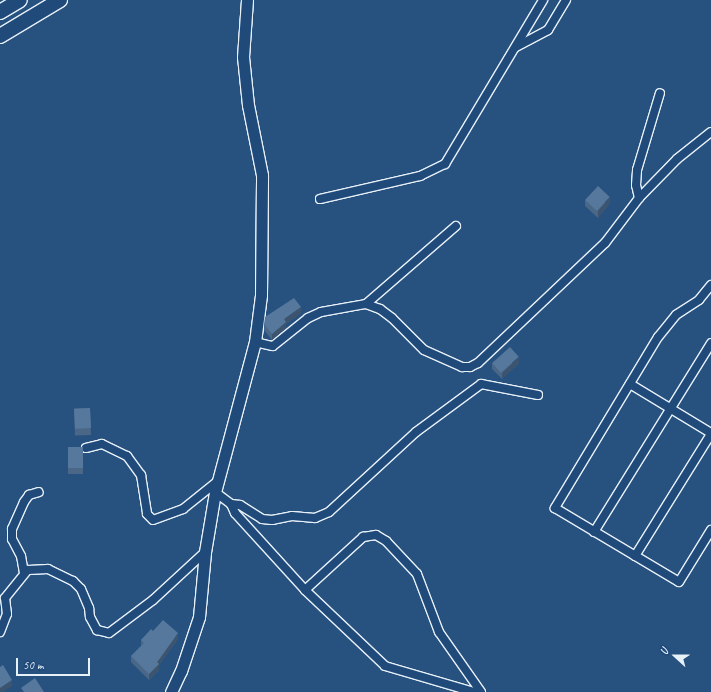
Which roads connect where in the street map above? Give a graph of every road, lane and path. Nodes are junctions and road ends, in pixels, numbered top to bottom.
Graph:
1 (20, 0) edge
2 (60, 0) edge
3 (247, 0) edge
4 (544, 0) edge
5 (566, 0) edge
6 (0, 12) edge
7 (0, 36) edge
8 (516, 47) junction
9 (660, 92) dead end
10 (711, 132) edge
11 (639, 198) junction
12 (320, 199) dead end
13 (456, 226) dead end
14 (711, 285) edge
15 (366, 304) junction
16 (255, 342) junction
17 (711, 343) edge
18 (630, 384) junction
19 (538, 395) dead end
20 (670, 408) junction
21 (711, 434) edge
22 (86, 448) dead end
23 (218, 480) junction
24 (38, 492) dead end
25 (215, 492) junction
26 (231, 504) junction
27 (711, 530) edge
28 (594, 532) junction
29 (205, 552) junction
30 (636, 556) junction
31 (24, 573) junction
32 (304, 590) junction
33 (3, 598) edge
34 (0, 632) edge
35 (171, 692) edge
36 (474, 692) edge
37 (480, 692) edge

1 - 6 highway
2 - 7 highway
3 - 16 street
4 - 8 street
5 - 8 street
8 - 12 street
9 - 11 street
10 - 11 street
11 - 15 street
13 - 15 street
14 - 18 street
15 - 16 street
16 - 23 street
17 - 20 street
18 - 20 street
18 - 28 street
19 - 26 street
20 - 21 street
20 - 28 street
21 - 30 street
22 - 23 street
23 - 25 street
24 - 31 street
25 - 26 street
25 - 29 street
26 - 32 street
27 - 30 street
28 - 30 street
29 - 31 street
29 - 35 street
31 - 33 street
32 - 36 street
32 - 37 street
33 - 34 street

